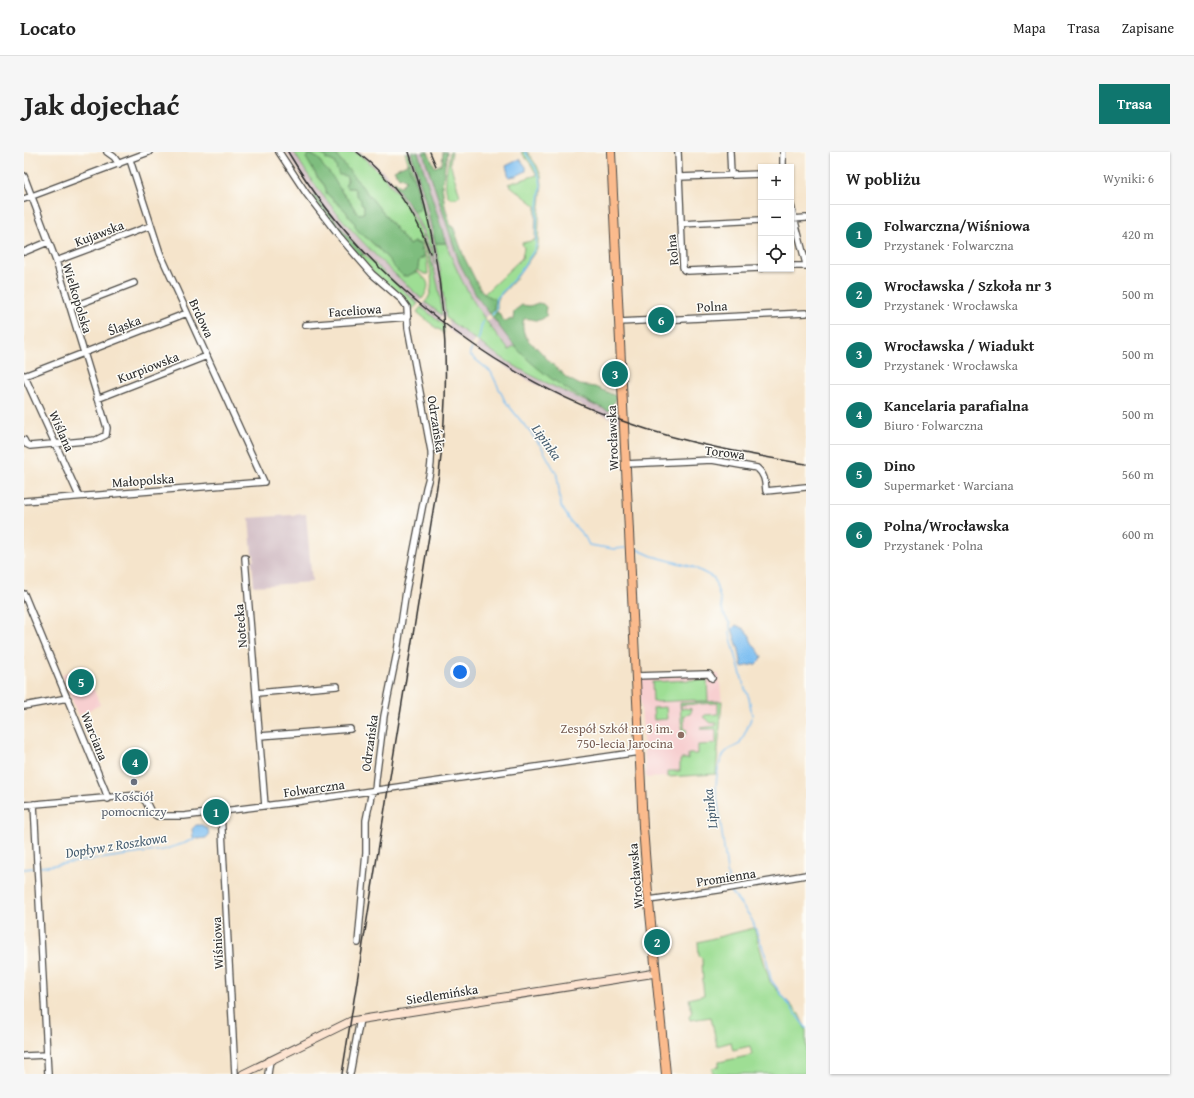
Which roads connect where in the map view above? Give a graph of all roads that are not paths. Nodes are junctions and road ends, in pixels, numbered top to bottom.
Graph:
1 (107, 152) edge
2 (149, 152) edge
3 (279, 152) edge
4 (611, 152) edge
5 (678, 152) edge
6 (730, 152) edge
7 (783, 152) edge
8 (130, 160) junction
9 (119, 164) junction
10 (783, 164) edge
11 (758, 174) edge
12 (731, 175) junction
13 (24, 176) edge
14 (679, 177) junction
15 (31, 196) junction
16 (24, 199) edge
17 (806, 218) edge
18 (794, 219) edge
19 (758, 220) edge
20 (794, 223) edge
21 (681, 224) junction
22 (150, 226) junction
23 (48, 242) junction
24 (24, 252) edge
25 (56, 261) junction
26 (806, 265) edge
27 (794, 266) edge
28 (758, 268) edge
29 (134, 283) dead end
30 (70, 307) junction
31 (187, 313) junction
32 (806, 313) edge
33 (408, 317) junction
34 (619, 322) junction
35 (305, 325) dead end
36 (83, 353) junction
37 (207, 356) junction
38 (24, 376) edge
39 (97, 399) junction
40 (24, 440) edge
41 (56, 444) junction
42 (625, 464) junction
43 (264, 482) joint
44 (806, 487) edge
45 (79, 496) junction
46 (24, 501) edge
47 (245, 558) dead end
48 (24, 594) edge
49 (635, 676) junction
50 (712, 678) dead end
51 (337, 686) dead end
52 (257, 693) junction
53 (68, 699) junction
54 (24, 706) edge
55 (350, 729) dead end
56 (260, 736) junction
57 (639, 752) junction
58 (373, 790) junction
59 (108, 799) junction
60 (34, 804) junction
61 (24, 805) edge
62 (265, 806) junction
63 (221, 812) junction
64 (806, 875) edge
65 (649, 900) junction
66 (358, 944) dead end
67 (656, 973) junction
68 (360, 1019) junction
69 (47, 1055) junction
70 (24, 1056) edge
71 (270, 1060) junction
72 (48, 1074) edge
73 (235, 1074) edge
74 (243, 1074) edge
75 (268, 1074) edge
76 (350, 1074) edge
77 (666, 1074) edge

1 - 9 street
2 - 8 street
3 - 33 street, Odrzańska
4 - 34 main road, Wrocławska
5 - 14 street, Rolna
6 - 12 street
7 - 10 street
8 - 9 street
8 - 22 street, Brdowa
9 - 15 street
11 - 12 street
12 - 14 street
13 - 15 street, Wielkopolska
14 - 21 street, Rolna
15 - 16 street
15 - 23 street, Wielkopolska
17 - 18 street
19 - 21 street
20 - 26 street
21 - 28 street, Rolna
22 - 25 street, Kujawska
22 - 31 street, Brdowa
23 - 24 street
23 - 25 street, Wielkopolska
25 - 30 street, Wielkopolska
26 - 27 street
29 - 30 street
30 - 36 street, Wielkopolska
31 - 36 street, Śląska
31 - 37 street, Brdowa
32 - 34 street, Polna
33 - 35 street, Faceliowa
33 - 58 street, Odrzańska
34 - 42 main road, Wrocławska
36 - 38 street, Śląska
36 - 39 street, Wielkopolska
37 - 39 street, Kurpiowska
37 - 43 street, Brdowa
38 - 41 street, Wiślana
39 - 41 street, Wielkopolska
40 - 41 street
41 - 45 street, Wiślana
42 - 44 street, Torowa
42 - 49 main road, Wrocławska
43 - 45 street, Małopolska
45 - 46 street, Małopolska
47 - 52 street, Notecka
48 - 53 street, Warciana
49 - 50 street
49 - 57 main road, Wrocławska
51 - 52 street
52 - 56 street, Notecka
53 - 54 street
53 - 59 street, Warciana
55 - 56 street
56 - 62 street, Notecka
57 - 58 street, Folwarczna
57 - 65 main road, Wrocławska
58 - 62 street, Folwarczna
58 - 66 street, Odrzańska
59 - 60 street, Folwarczna
59 - 63 street, Folwarczna
60 - 61 street, Folwarczna
60 - 69 street
62 - 63 street, Folwarczna
63 - 73 street, Wiśniowa
64 - 65 street, Promienna
65 - 67 main road, Wrocławska
67 - 68 street, Siedlemińska
67 - 77 main road, Wrocławska
68 - 71 street, Siedlemińska
68 - 76 street
69 - 70 street
69 - 72 street
71 - 74 street, Siedlemińska
71 - 75 street

